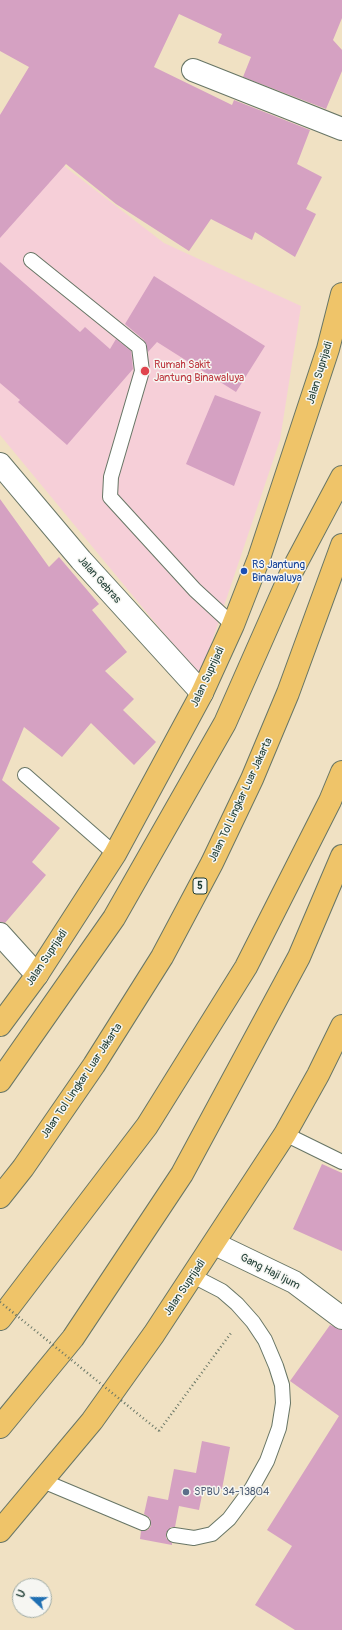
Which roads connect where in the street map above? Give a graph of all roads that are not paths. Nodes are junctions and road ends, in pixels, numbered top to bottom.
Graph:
1 (193, 70) dead end
2 (342, 129) edge
3 (31, 260) dead end
4 (342, 294) edge
5 (0, 464) edge
6 (342, 477) edge
7 (342, 545) edge
8 (232, 624) junction
9 (202, 692) junction
10 (342, 772) edge
11 (25, 775) dead end
12 (115, 854) junction
13 (342, 856) edge
14 (0, 934) edge
15 (37, 975) junction
16 (0, 1025) edge
17 (342, 1026) edge
18 (0, 1081) edge
19 (284, 1134) junction
20 (342, 1162) edge
21 (0, 1197) edge
22 (215, 1244) junction
23 (193, 1276) junction
24 (342, 1318) edge
25 (0, 1319) edge
26 (0, 1427) edge
27 (43, 1481) junction
28 (143, 1524) dead end
29 (0, 1531) edge
30 (174, 1535) dead end

1 - 2 street
3 - 8 lane
4 - 8 main road, Jalan Suprijadi
5 - 9 street, Jalan Gebras
6 - 18 main road
7 - 21 main road, Jalan Tol Lingkar Luar Jakarta / 5
8 - 9 main road, Jalan Suprijadi
9 - 12 main road, Jalan Suprijadi
10 - 25 main road
11 - 12 lane
12 - 15 main road, Jalan Suprijadi
13 - 26 main road
14 - 15 street
15 - 16 main road, Jalan Suprijadi
17 - 19 main road, Jalan Suprijadi
19 - 20 lane
19 - 22 main road, Jalan Suprijadi
22 - 23 main road, Jalan Suprijadi
22 - 24 street, Gang Haji Ijum
23 - 27 main road, Jalan Suprijadi
23 - 30 lane
27 - 28 lane
27 - 29 main road, Jalan Suprijadi

